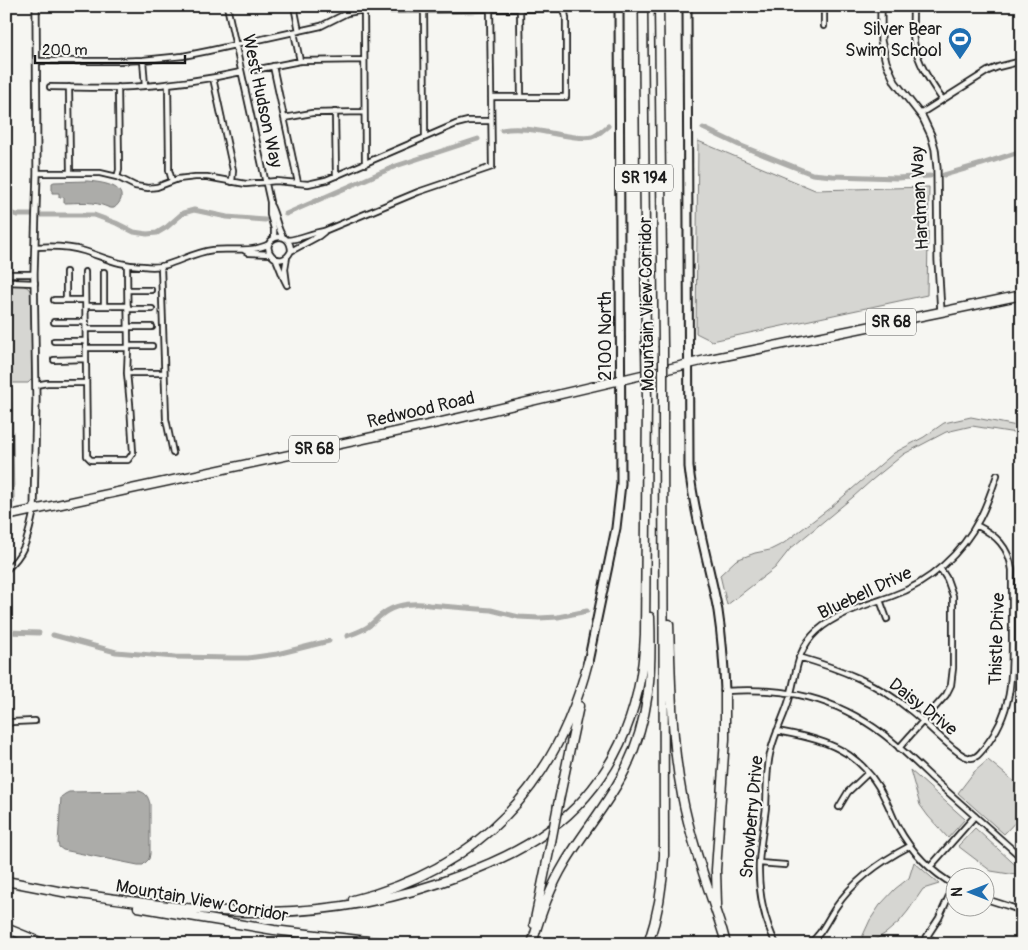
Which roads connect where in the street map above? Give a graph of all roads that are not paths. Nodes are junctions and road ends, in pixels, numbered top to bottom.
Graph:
1 (36, 6) edge
2 (227, 6) edge
3 (294, 6) edge
4 (643, 6) edge
5 (659, 6) edge
6 (687, 6) edge
7 (824, 6) edge
8 (881, 6) edge
9 (913, 6) edge
10 (564, 7) edge
11 (620, 7) edge
12 (490, 8) edge
13 (520, 8) edge
14 (364, 10) junction
15 (424, 10) junction
16 (824, 26) dead end
17 (296, 32) junction
18 (235, 45) junction
19 (143, 60) junction
20 (364, 60) junction
21 (36, 61) junction
22 (300, 61) junction
23 (1022, 62) edge
24 (273, 66) junction
25 (254, 70) dead end
26 (241, 72) junction
27 (213, 78) junction
28 (168, 84) junction
29 (145, 86) junction
30 (69, 87) junction
31 (118, 87) junction
32 (50, 88) dead end
33 (491, 97) junction
34 (521, 97) junction
35 (942, 99) junction
36 (335, 112) junction
37 (364, 112) junction
38 (920, 114) junction
39 (284, 118) junction
40 (492, 121) junction
41 (425, 138) junction
42 (365, 164) junction
43 (70, 172) junction
44 (37, 173) junction
45 (117, 176) junction
46 (336, 176) junction
47 (172, 181) junction
48 (232, 182) junction
49 (265, 182) junction
50 (298, 184) junction
51 (270, 202) junction
52 (324, 231) junction
53 (274, 238) junction
54 (285, 239) junction
55 (269, 244) junction
56 (35, 247) junction
57 (244, 250) junction
58 (291, 251) junction
59 (270, 254) junction
60 (287, 257) junction
61 (276, 259) junction
62 (128, 265) junction
63 (161, 266) junction
64 (66, 272) dead end
65 (85, 272) dead end
66 (104, 272) dead end
67 (6, 274) edge
68 (34, 274) junction
69 (6, 282) edge
70 (34, 283) junction
71 (128, 290) junction
72 (151, 290) dead end
73 (1022, 295) edge
74 (54, 300) dead end
75 (66, 300) junction
76 (86, 300) junction
77 (86, 306) junction
78 (104, 306) junction
79 (128, 308) junction
80 (152, 309) dead end
81 (941, 312) junction
82 (54, 322) dead end
83 (86, 322) junction
84 (152, 327) dead end
85 (128, 328) junction
86 (86, 329) junction
87 (54, 341) dead end
88 (86, 341) junction
89 (152, 346) dead end
90 (128, 347) junction
91 (86, 348) junction
92 (86, 359) junction
93 (54, 360) dead end
94 (689, 364) junction
95 (127, 373) junction
96 (164, 373) junction
97 (620, 379) junction
98 (86, 383) junction
99 (36, 385) junction
100 (172, 453) dead end
101 (998, 476) dead end
102 (647, 495) junction
103 (34, 510) junction
104 (664, 512) junction
105 (6, 516) edge
106 (976, 525) junction
107 (940, 568) junction
108 (6, 570) edge
109 (880, 600) junction
110 (887, 619) dead end
111 (799, 658) junction
112 (588, 662) junction
113 (726, 691) junction
114 (791, 693) junction
115 (35, 721) dead end
116 (923, 722) junction
117 (6, 725) edge
118 (777, 731) junction
119 (900, 748) junction
120 (973, 758) joint
121 (868, 773) junction
122 (838, 807) dead end
123 (975, 816) junction
124 (910, 846) junction
125 (1022, 858) edge
126 (759, 863) junction
127 (785, 865) dead end
128 (930, 868) junction
129 (946, 880) edge
130 (6, 881) edge
131 (65, 892) junction
132 (996, 902) edge
133 (946, 904) edge
134 (288, 912) junction
135 (1022, 912) edge
136 (6, 928) edge
137 (723, 933) junction
138 (927, 937) junction
139 (45, 944) edge
140 (394, 944) edge
141 (531, 944) edge
142 (648, 944) edge
143 (726, 944) edge
144 (776, 944) edge
145 (809, 944) edge
146 (922, 944) edge
147 (939, 944) edge

1 - 21 street
2 - 18 street, West Hudson Way
3 - 17 street
4 - 102 main road, Mountain View Corridor / SR 194, bridge
5 - 104 main road, Mountain View Corridor / SR 194, bridge
6 - 94 main road
7 - 16 street
8 - 38 street, Hardman Way
9 - 35 street
10 - 11 street
10 - 13 street
10 - 34 street
11 - 97 main road, 2100 North
12 - 13 street
12 - 15 street
12 - 33 street
13 - 34 street
14 - 15 street
14 - 17 street
14 - 20 street
15 - 41 street
17 - 18 street
17 - 22 street
18 - 19 street
18 - 26 street, West Hudson Way
19 - 21 street
19 - 29 street
20 - 22 street
20 - 37 street
21 - 44 street
22 - 24 street
23 - 35 street
24 - 25 street
24 - 39 street
26 - 27 street
26 - 49 street, West Hudson Way
27 - 28 street
27 - 48 street
28 - 29 street
28 - 47 street
29 - 31 street
30 - 31 street
30 - 32 street
30 - 43 street
31 - 45 street
33 - 34 street
33 - 40 street
35 - 38 street
36 - 37 street
36 - 39 street
36 - 46 street
37 - 42 street
38 - 81 street, Hardman Way
39 - 50 street
40 - 41 street
40 - 52 street
41 - 42 street
42 - 46 street
43 - 44 street
43 - 45 street
44 - 56 street
45 - 47 street
46 - 50 street
47 - 48 street
48 - 49 street
49 - 50 street
49 - 51 street, West Hudson Way
51 - 53 street, West Hudson Way
51 - 54 street, West Hudson Way
52 - 54 street
52 - 58 street
53 - 54 street
53 - 55 street
54 - 58 street
55 - 57 street
55 - 59 street
56 - 62 street
56 - 68 street
57 - 59 street
57 - 63 street
58 - 60 street
59 - 61 street
60 - 61 street
60 - 61 street
62 - 63 street
62 - 71 street
63 - 96 street
64 - 75 street
65 - 76 street
66 - 78 street
67 - 68 street
68 - 70 street
69 - 70 street
70 - 99 street
71 - 72 street
71 - 79 street
73 - 81 main road, SR 68
74 - 75 street
75 - 76 street
76 - 77 street
77 - 78 street
77 - 83 street
78 - 79 street
79 - 80 street
79 - 85 street
81 - 94 main road, Redwood Road / SR 68
82 - 83 street
83 - 86 street
84 - 85 street
85 - 86 street
85 - 90 street
86 - 88 street
87 - 88 street
88 - 91 street
89 - 90 street
90 - 91 street
90 - 95 street
91 - 92 street
92 - 93 street
92 - 98 street
94 - 97 main road, Redwood Road / SR 68
94 - 113 main road
95 - 96 street
95 - 98 street
96 - 100 street
97 - 103 main road, Redwood Road / SR 68
97 - 112 main road, 2100 North
98 - 99 street
99 - 103 street
101 - 106 street, Bluebell Drive
102 - 134 main road
102 - 141 main road
103 - 105 main road, Redwood Road / SR 68
103 - 108 street
104 - 137 main road
104 - 142 main road
106 - 107 street, Bluebell Drive
106 - 120 street, Thistle Drive
107 - 109 street, Bluebell Drive
107 - 116 street
109 - 110 street
109 - 111 street, Bluebell Drive
111 - 114 street, Bluebell Drive
111 - 116 street, Daisy Drive
112 - 134 main road
112 - 141 main road, bridge
113 - 114 street
113 - 137 main road
114 - 118 street, Snowberry Drive
114 - 119 street
115 - 117 street
116 - 119 street
116 - 120 street, Daisy Drive
118 - 121 street
118 - 126 street, Snowberry Drive
119 - 123 street
121 - 122 street
121 - 124 street
123 - 125 street
123 - 128 street
124 - 128 street
124 - 145 street
126 - 127 street
126 - 144 street, Snowberry Drive
128 - 129 street
130 - 131 main road, Mountain View Corridor
131 - 134 main road
131 - 140 main road, Mountain View Corridor
132 - 135 street
133 - 138 street
136 - 139 main road
137 - 143 main road
138 - 146 street
138 - 147 street

